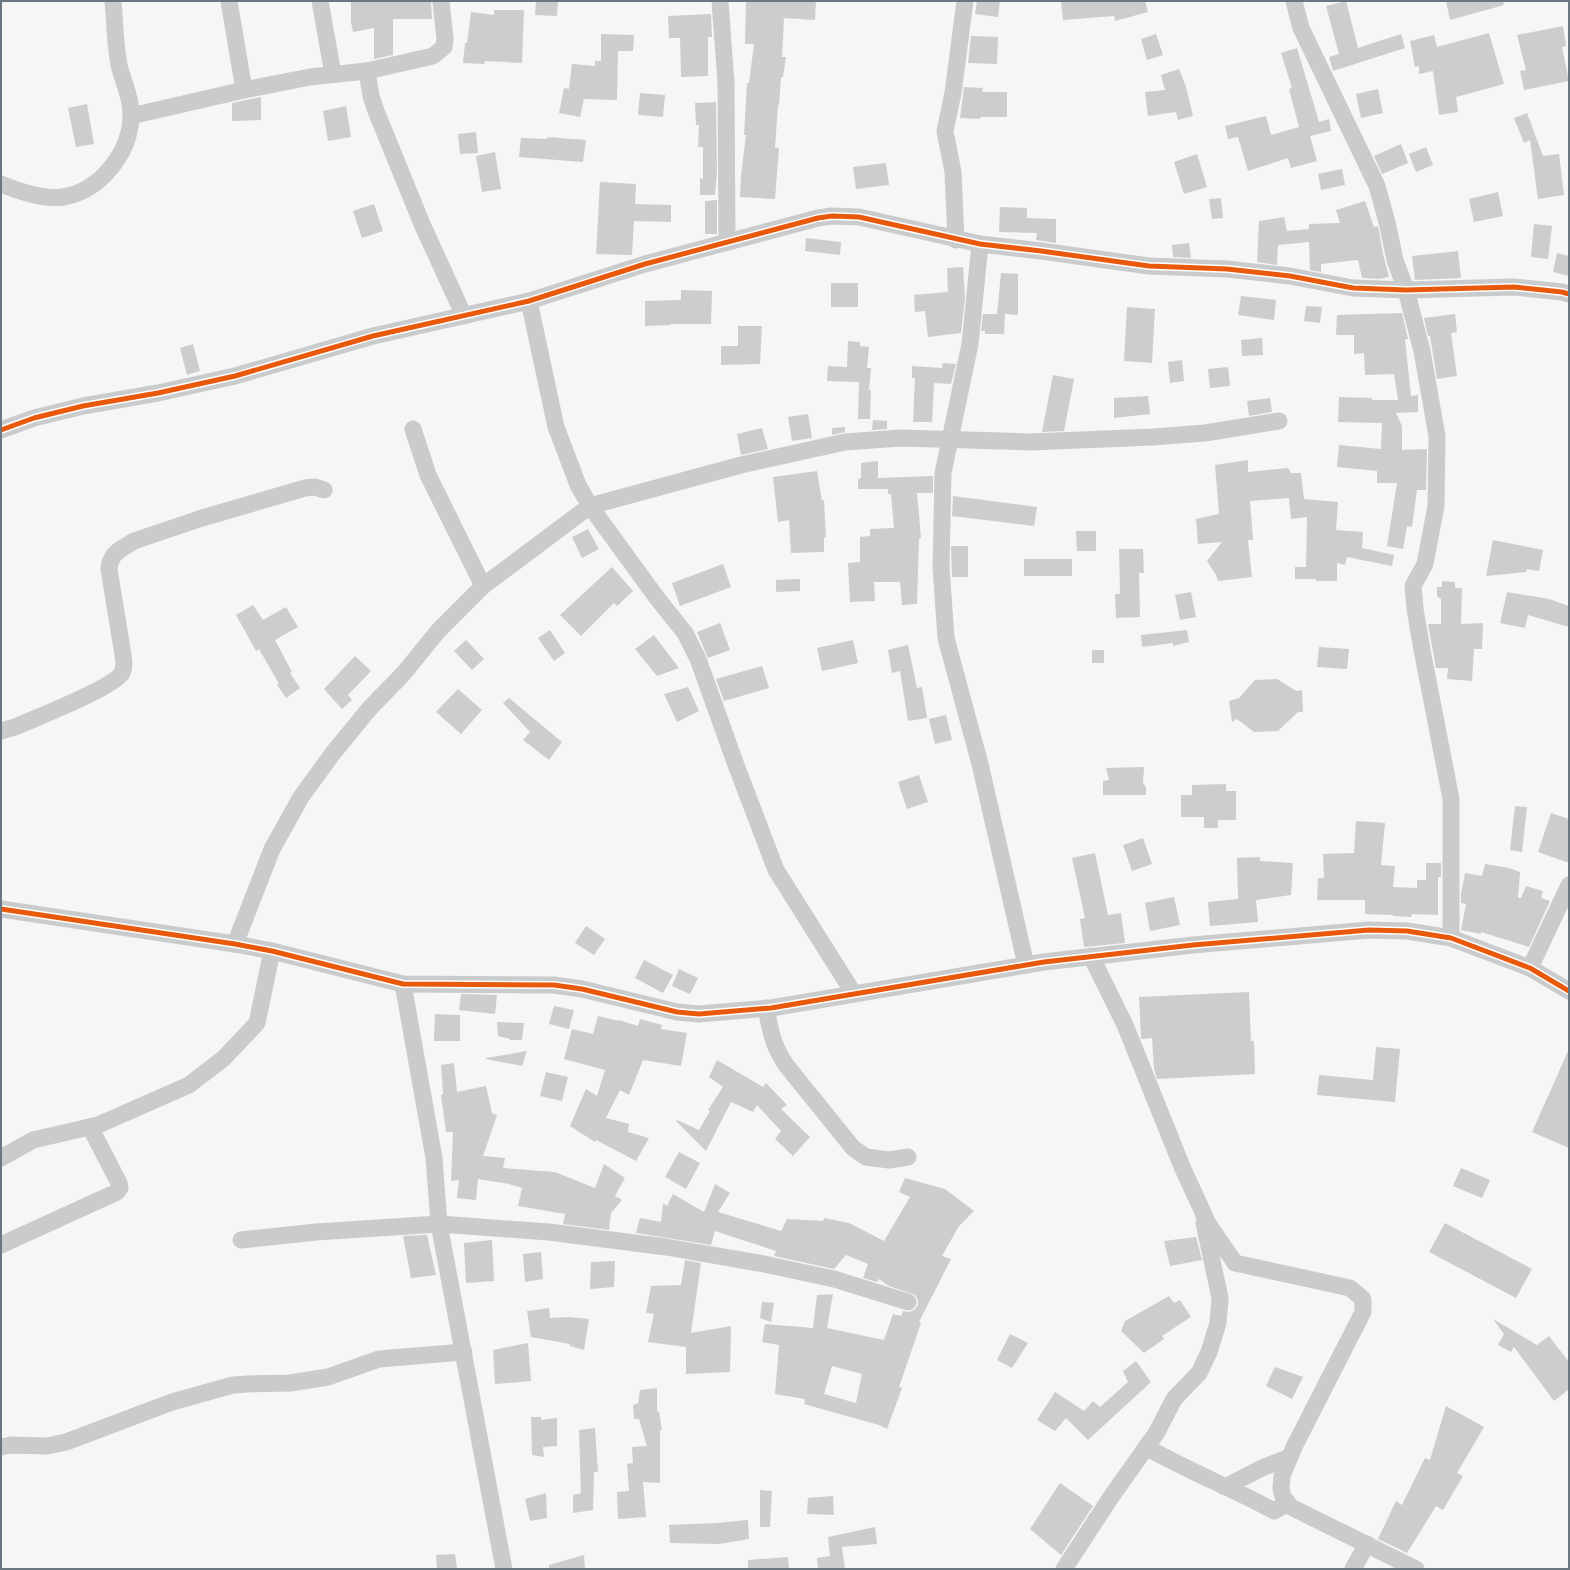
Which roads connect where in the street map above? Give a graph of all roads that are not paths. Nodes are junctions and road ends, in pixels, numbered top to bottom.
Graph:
1 (113, 1) edge
2 (229, 1) edge
3 (320, 1) edge
4 (441, 1) edge
5 (720, 1) edge
6 (965, 1) edge
7 (1294, 1) edge
8 (367, 71) junction
9 (333, 74) junction
10 (244, 90) junction
11 (131, 116) junction
12 (1, 184) edge
13 (956, 240) junction
14 (727, 242) junction
15 (980, 244) junction
16 (1406, 290) junction
17 (1569, 294) edge
18 (529, 302) junction
19 (464, 316) junction
20 (1280, 421) dead end
21 (413, 428) dead end
22 (1, 430) edge
23 (949, 439) junction
24 (324, 490) dead end
25 (590, 506) junction
26 (483, 586) junction
27 (1, 731) edge
28 (1569, 885) edge
29 (1, 909) edge
30 (1451, 938) junction
31 (235, 944) junction
32 (272, 951) junction
33 (1092, 956) junction
34 (1026, 965) junction
35 (1530, 968) junction
36 (403, 984) junction
37 (1569, 991) edge
38 (854, 994) junction
39 (766, 1008) junction
40 (90, 1127) junction
41 (908, 1157) dead end
42 (1, 1158) edge
43 (1201, 1208) junction
44 (439, 1224) junction
45 (242, 1240) dead end
46 (1, 1245) edge
47 (908, 1302) dead end
48 (464, 1352) junction
49 (1, 1447) edge
50 (1146, 1447) junction
51 (1290, 1457) junction
52 (1225, 1487) junction
53 (1288, 1503) junction
54 (1367, 1544) junction
55 (504, 1569) edge
56 (1064, 1569) edge
57 (1353, 1569) edge
58 (1416, 1569) edge

1 - 11 street
2 - 10 street
3 - 9 street
4 - 8 street
5 - 14 street
6 - 13 street
7 - 16 street
8 - 9 street
8 - 19 street
9 - 10 street
10 - 11 street
11 - 12 street
13 - 14 street
13 - 15 street
14 - 18 street
15 - 16 street
15 - 23 street
16 - 17 street
16 - 30 street
18 - 19 street
18 - 25 street
19 - 22 street
20 - 23 street
21 - 26 street
23 - 25 street
23 - 34 street
24 - 27 street
25 - 26 street
25 - 38 street
26 - 31 street
28 - 35 street
29 - 31 street
30 - 33 street
30 - 35 street
31 - 32 street
32 - 36 street
32 - 40 street
33 - 34 street
33 - 43 street
34 - 38 street
35 - 37 street
36 - 39 street
36 - 44 street
38 - 39 street
39 - 41 street
40 - 42 street
40 - 46 street
43 - 50 street
43 - 51 street
44 - 45 street
44 - 47 street
44 - 48 street
48 - 49 street
48 - 55 street
50 - 52 street
50 - 56 street
51 - 52 street
51 - 53 street
52 - 53 street
53 - 54 street
54 - 57 street
54 - 58 street

